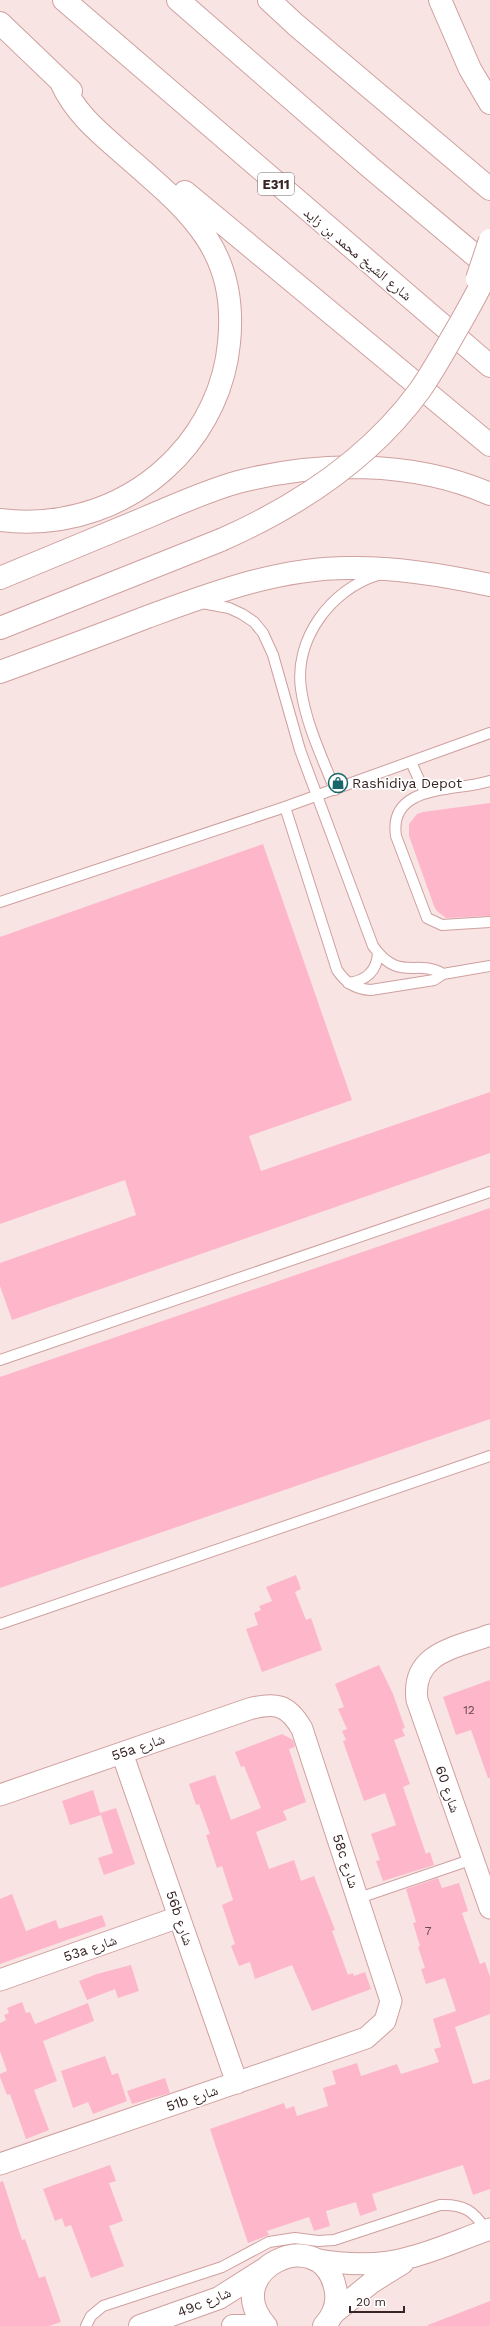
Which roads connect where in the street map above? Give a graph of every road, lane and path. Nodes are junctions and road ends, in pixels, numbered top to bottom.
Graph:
1 (64, 0) edge
2 (178, 0) edge
3 (269, 0) edge
4 (440, 0) edge
5 (0, 22) edge
6 (61, 82) junction
7 (490, 103) edge
8 (490, 189) edge
9 (490, 240) edge
10 (490, 267) edge
11 (462, 319) junction
12 (490, 366) edge
13 (490, 445) edge
14 (490, 494) edge
15 (0, 520) edge
16 (403, 570) junction
17 (0, 578) edge
18 (490, 585) edge
19 (172, 608) junction
20 (0, 628) edge
21 (0, 672) edge
22 (305, 709) junction
23 (289, 713) junction
24 (490, 733) edge
25 (411, 762) junction
26 (490, 780) edge
27 (335, 790) junction
28 (425, 793) junction
29 (317, 796) junction
30 (285, 807) junction
31 (0, 902) edge
32 (490, 922) edge
33 (378, 953) junction
34 (490, 966) edge
35 (443, 974) junction
36 (348, 983) junction
37 (490, 1192) edge
38 (0, 1360) edge
39 (490, 1456) edge
40 (0, 1624) edge
41 (490, 1635) edge
42 (276, 1705) joint
43 (122, 1753) junction
44 (0, 1795) edge
45 (473, 1859) junction
46 (359, 1898) junction
47 (490, 1908) edge
48 (180, 1917) junction
49 (0, 1980) edge
50 (381, 2027) joint
51 (237, 2083) junction
52 (0, 2164) edge
53 (488, 2230) edge
54 (411, 2258) junction
55 (313, 2259) junction
56 (264, 2269) junction
57 (329, 2321) edge
58 (86, 2326) edge
59 (140, 2326) edge
60 (232, 2326) edge
61 (256, 2326) edge
62 (266, 2326) edge

1 - 12 main road, شارع الشيخ محمد بن زايد / E311
2 - 10 main road
3 - 8 main road
4 - 7 main road
5 - 6 main road
6 - 13 main road
6 - 15 main road
9 - 11 main road, bridge
10 - 11 main road, bridge
11 - 20 main road, bridge
14 - 17 main road
16 - 18 main road
16 - 19 main road
16 - 22 lane
19 - 21 main road
19 - 23 lane
22 - 23 lane
22 - 27 lane
23 - 29 lane
24 - 25 lane
25 - 27 lane
25 - 28 lane
26 - 28 lane
27 - 29 lane
28 - 32 lane
29 - 30 lane
29 - 33 lane
30 - 31 lane
30 - 36 lane
33 - 35 lane
33 - 36 lane
34 - 35 lane
35 - 36 lane
37 - 38 lane
39 - 40 lane
41 - 45 street, شارع 60
42 - 43 street, 55a شارع
42 - 46 street, 58c شارع
43 - 44 street, 55a شارع
43 - 48 street, 56b شارع
45 - 46 lane
45 - 47 street, شارع 60
46 - 50 street, 58c شارع
48 - 49 street, 53a شارع
48 - 51 street, 56b شارع
50 - 51 street, 51b شارع
51 - 52 street, 51b شارع
53 - 54 street
53 - 58 lane
54 - 55 street
54 - 57 street
55 - 56 main road, 49c شارع
55 - 57 main road
56 - 59 main road, 49c شارع
56 - 62 main road
60 - 61 main road

